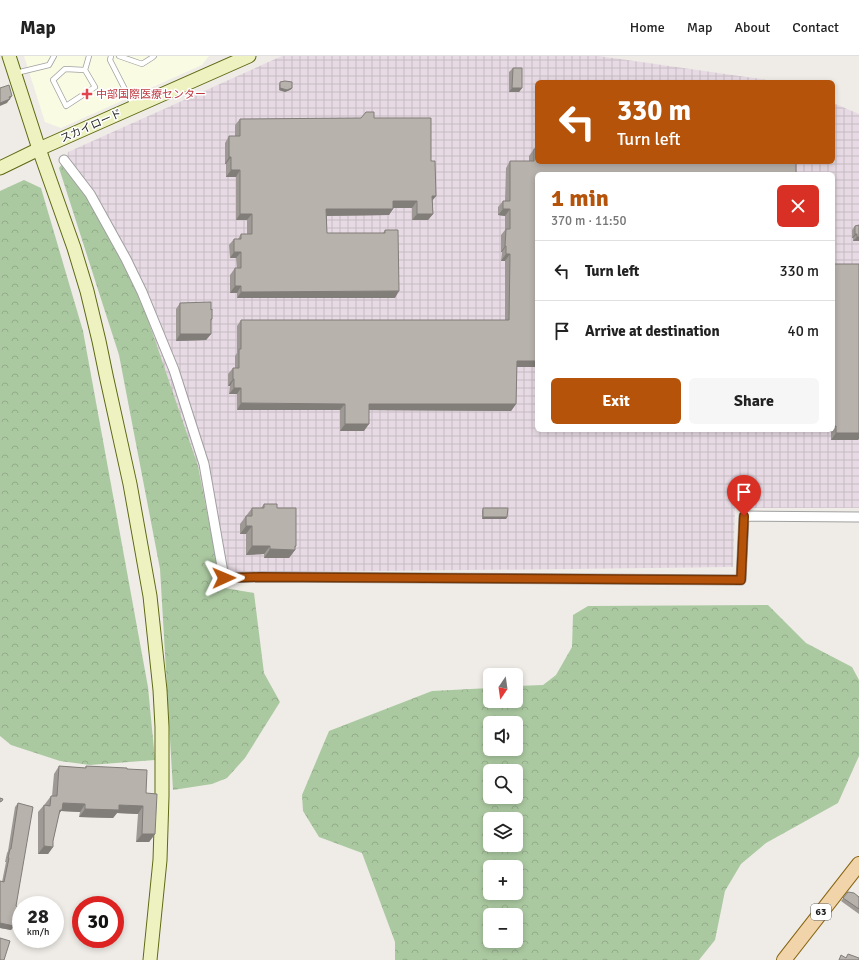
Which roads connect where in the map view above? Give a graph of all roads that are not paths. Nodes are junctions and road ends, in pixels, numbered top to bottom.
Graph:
1 (9, 56) edge
2 (54, 56) edge
3 (89, 56) edge
4 (111, 56) edge
5 (119, 56) edge
6 (154, 56) edge
7 (249, 56) edge
8 (85, 70) junction
9 (15, 74) junction
10 (134, 107) junction
11 (39, 149) junction
12 (64, 160) dead end
13 (0, 168) edge
14 (859, 516) edge
15 (859, 864) edge
16 (150, 960) edge
17 (784, 960) edge

1 - 9 street
2 - 9 lane
3 - 8 lane
4 - 10 lane
5 - 6 lane
7 - 10 street, スカイロード
8 - 8 lane
9 - 11 street
10 - 11 street, スカイロード
11 - 13 street, スカイロード
11 - 16 street
12 - 14 street
15 - 17 main road, 63

